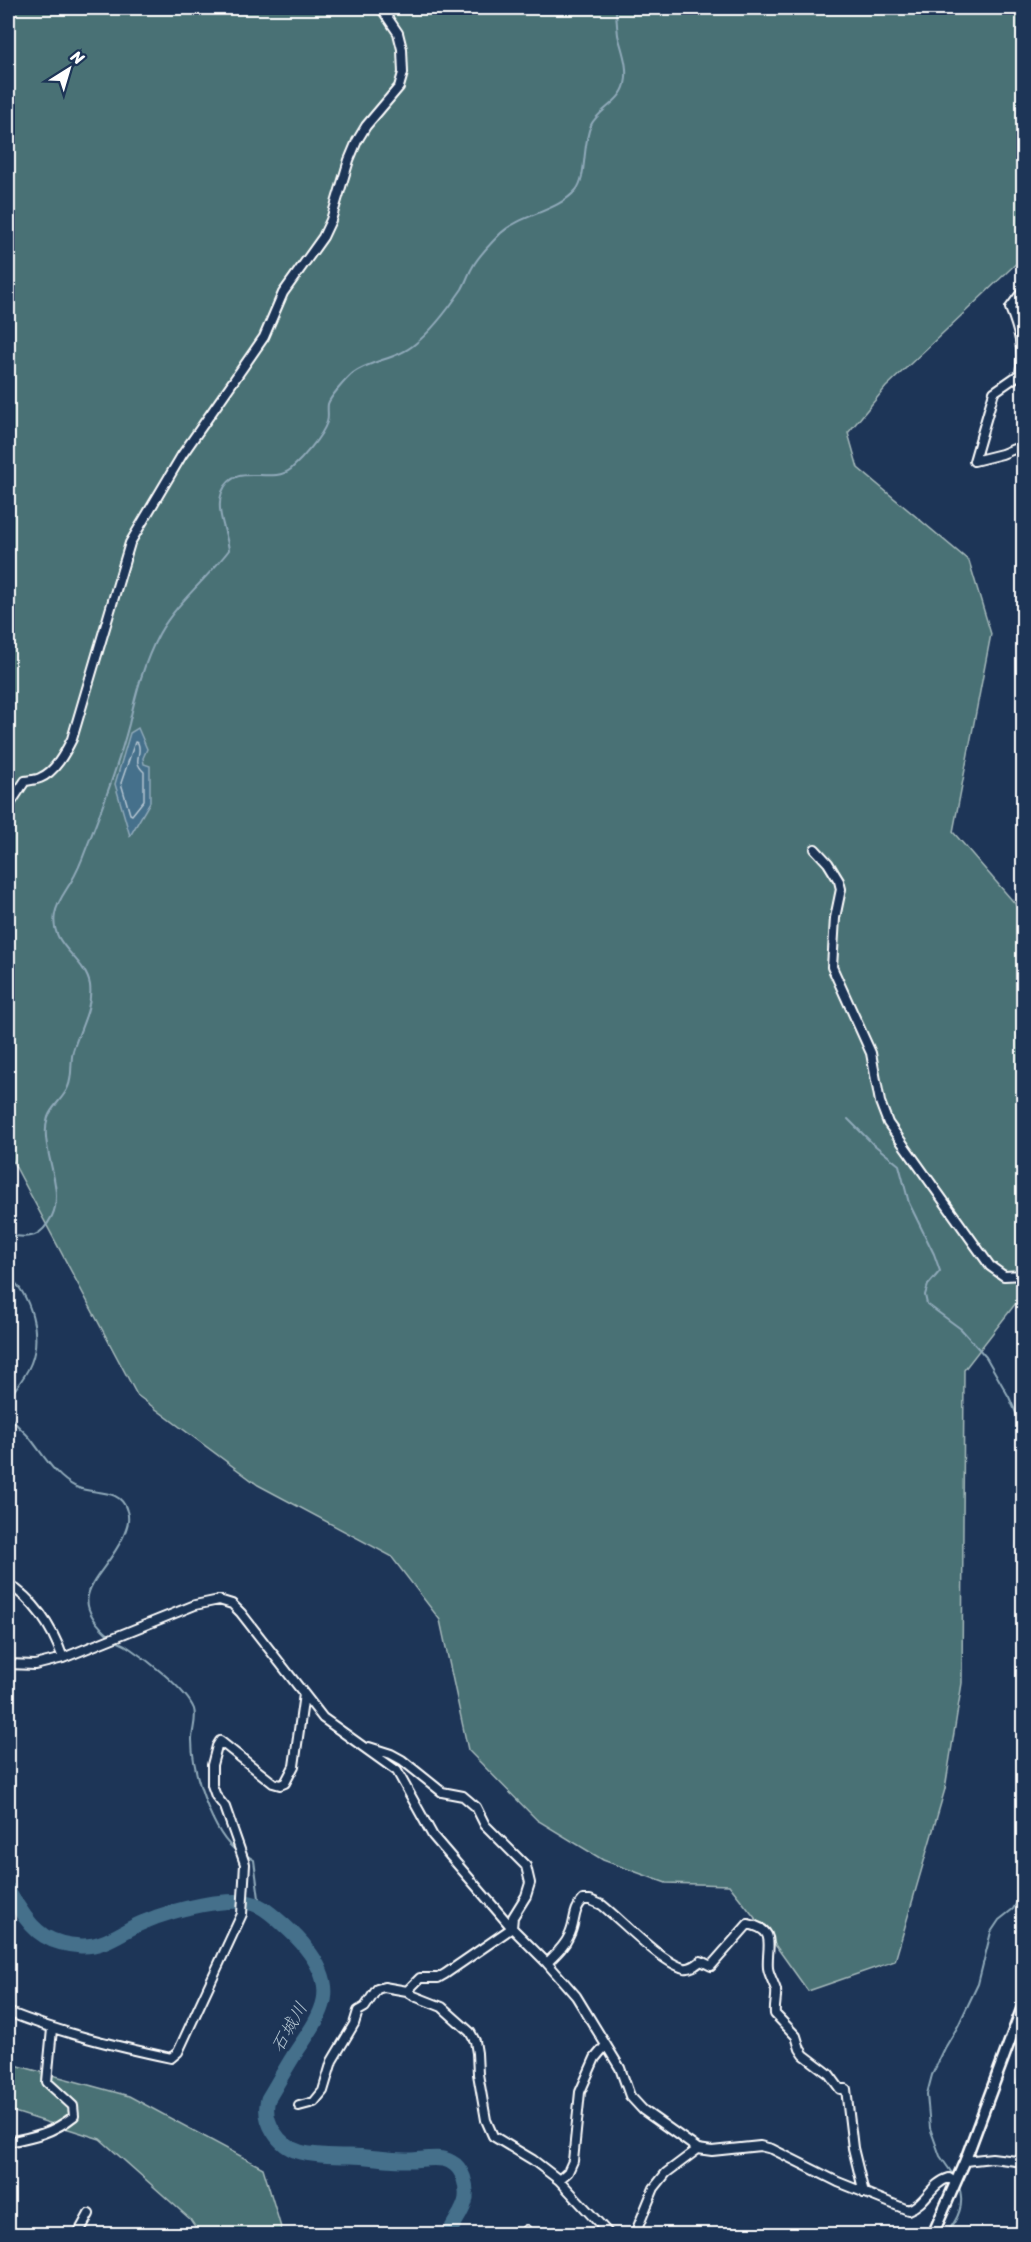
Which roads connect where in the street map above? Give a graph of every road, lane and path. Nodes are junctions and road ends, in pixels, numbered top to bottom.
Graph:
1 (381, 8) edge
2 (1023, 289) edge
3 (1023, 445) edge
4 (8, 807) edge
5 (815, 849) dead end
6 (1023, 1275) edge
7 (8, 1584) edge
8 (63, 1658) junction
9 (8, 1664) edge
10 (304, 1694) junction
11 (362, 1746) junction
12 (512, 1928) junction
13 (547, 1963) junction
14 (407, 1991) junction
15 (1023, 2003) edge
16 (8, 2012) edge
17 (52, 2029) junction
18 (606, 2045) junction
19 (299, 2106) dead end
20 (8, 2142) edge
21 (698, 2149) junction
22 (964, 2161) junction
23 (1023, 2162) edge
24 (559, 2181) junction
25 (955, 2182) junction
26 (864, 2193) junction
27 (89, 2214) dead end
28 (78, 2235) edge
29 (609, 2235) edge
30 (635, 2235) edge
31 (933, 2235) edge

1 - 4 street
2 - 3 street
5 - 6 street
7 - 8 street
8 - 9 street
8 - 10 street
10 - 11 street
10 - 17 street
11 - 12 street
11 - 12 street
12 - 13 street
12 - 14 street
13 - 18 street
13 - 26 street
14 - 19 street
14 - 24 street
15 - 22 street
16 - 17 street
17 - 20 street
18 - 21 street
18 - 24 street
21 - 26 street
21 - 30 street
22 - 23 street
22 - 25 street
24 - 29 street
25 - 26 street
25 - 31 street
27 - 28 street

